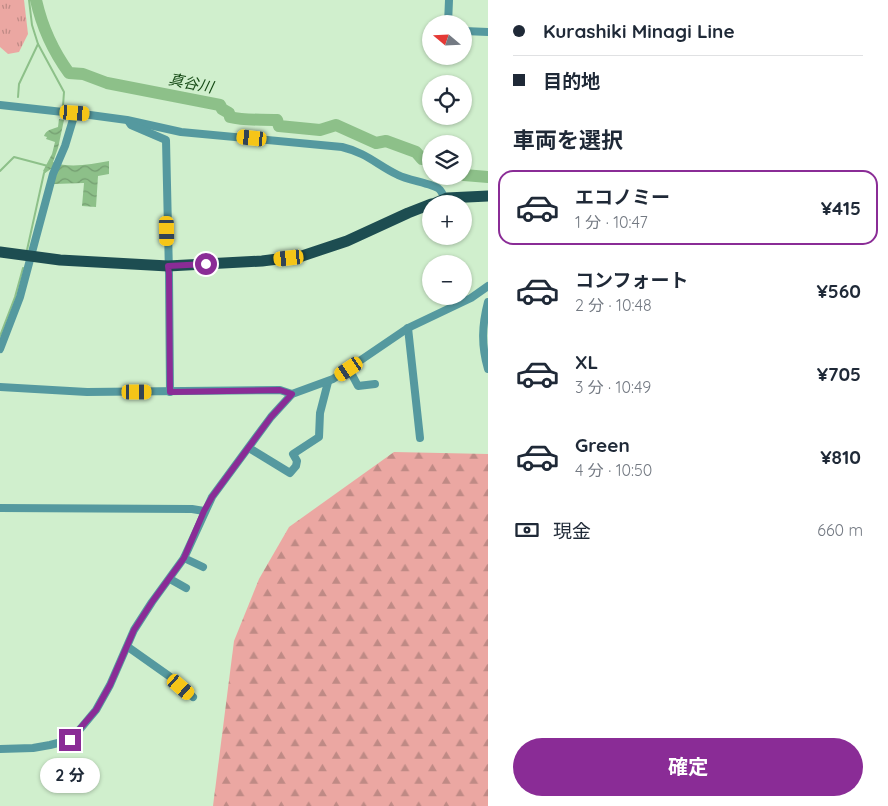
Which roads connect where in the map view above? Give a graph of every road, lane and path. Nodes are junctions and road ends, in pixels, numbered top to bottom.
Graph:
1 (449, 0) edge
2 (448, 15) edge
3 (472, 31) edge
4 (488, 32) edge
5 (0, 105) edge
6 (75, 113) junction
7 (127, 120) junction
8 (443, 195) edge
9 (472, 196) edge
10 (488, 196) edge
11 (422, 208) edge
12 (0, 252) edge
13 (31, 256) junction
14 (168, 266) junction
15 (487, 289) edge
16 (488, 302) edge
17 (408, 328) junction
18 (0, 349) edge
19 (488, 368) edge
20 (349, 369) junction
21 (328, 382) junction
22 (376, 384) dead end
23 (0, 387) edge
24 (170, 392) junction
25 (292, 394) junction
26 (420, 438) dead end
27 (249, 448) junction
28 (0, 508) edge
29 (204, 511) junction
30 (184, 558) junction
31 (203, 567) dead end
32 (170, 580) junction
33 (186, 588) dead end
34 (128, 647) junction
35 (193, 697) dead end
36 (0, 748) edge

1 - 2 street
3 - 4 street
5 - 6 street
6 - 7 street
6 - 13 street
7 - 8 street
7 - 14 street
9 - 10 main road
11 - 14 main road
12 - 13 main road
13 - 14 main road
13 - 18 street
14 - 24 street
15 - 17 street
16 - 19 street
17 - 20 street
17 - 26 street
20 - 21 street
20 - 22 street
21 - 25 street
21 - 27 street
23 - 24 street
24 - 25 street
25 - 27 street
27 - 29 street
28 - 29 street
29 - 30 street
30 - 31 street
30 - 32 street
32 - 33 street
32 - 34 street
34 - 35 street
34 - 36 street

